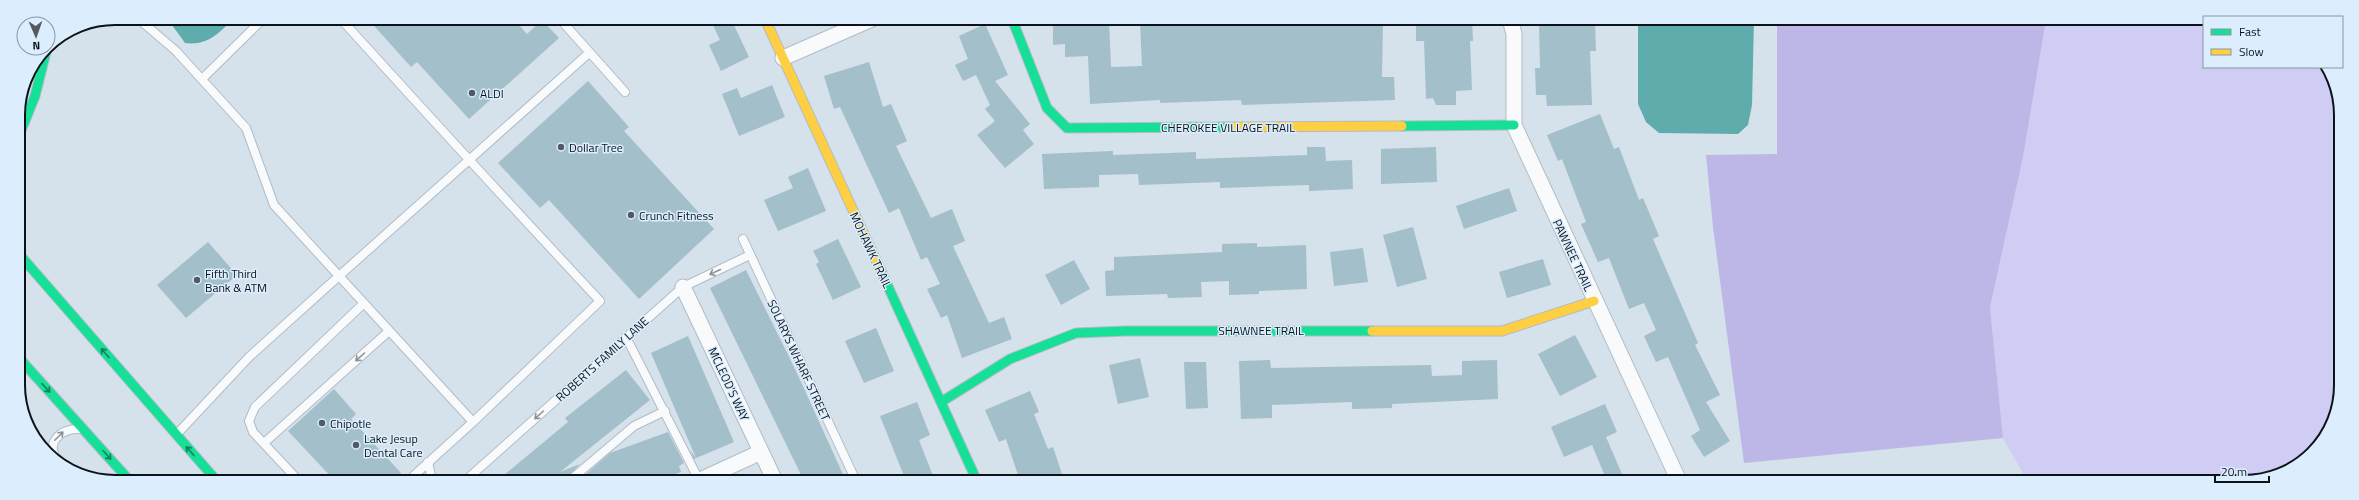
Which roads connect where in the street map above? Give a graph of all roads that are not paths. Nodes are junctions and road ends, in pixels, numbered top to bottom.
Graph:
1 (146, 25) edge
2 (257, 25) edge
3 (348, 25) edge
4 (565, 25) edge
5 (768, 25) edge
6 (858, 25) edge
7 (1014, 25) edge
8 (1512, 25) edge
9 (589, 53) junction
10 (783, 58) junction
11 (44, 60) edge
12 (202, 79) junction
13 (625, 92) dead end
14 (25, 121) edge
15 (1514, 125) junction
16 (471, 161) junction
17 (743, 239) dead end
18 (750, 255) junction
19 (25, 261) edge
20 (339, 276) junction
21 (683, 287) junction
22 (1594, 301) junction
23 (364, 303) junction
24 (389, 331) junction
25 (626, 337) junction
26 (25, 364) edge
27 (941, 402) junction
28 (665, 411) junction
29 (473, 422) junction
30 (85, 430) junction
31 (176, 434) junction
32 (264, 443) junction
33 (53, 450) edge
34 (761, 452) junction
35 (428, 462) junction
36 (125, 475) edge
37 (212, 475) edge
38 (293, 475) edge
39 (414, 475) edge
40 (431, 475) edge
41 (472, 475) edge
42 (575, 475) edge
43 (696, 475) edge
44 (709, 475) edge
45 (771, 475) edge
46 (853, 475) edge
47 (974, 475) edge
48 (1676, 475) edge

1 - 12 lane
2 - 12 lane
3 - 16 lane
4 - 9 lane
5 - 10 street, MOHAWK TRAIL
6 - 10 street
7 - 15 street, CHEROKEE VILLAGE TRAIL
8 - 15 street, PAWNEE TRAIL
9 - 13 lane
9 - 16 lane
10 - 27 street, MOHAWK TRAIL
11 - 14 street
12 - 20 lane
15 - 22 street, PAWNEE TRAIL
16 - 20 lane
16 - 29 lane
17 - 18 lane, SOLARYS WHARF STREET
18 -> 21 lane, ROBERTS FAMILY LANE
18 - 46 lane, SOLARYS WHARF STREET
31 -> 19 street
20 - 23 lane
20 - 31 lane
21 - 25 lane, ROBERTS FAMILY LANE
21 - 34 street, MCLEOD'S WAY
22 - 27 street, SHAWNEE TRAIL
22 - 48 street, PAWNEE TRAIL
23 - 24 lane
23 - 32 lane
24 - 29 lane
24 -> 32 lane
25 - 28 lane
25 -> 41 lane, ROBERTS FAMILY LANE
26 -> 30 street
27 - 47 street, MOHAWK TRAIL
28 - 42 lane
28 - 43 lane
29 - 35 lane
33 -> 30 lane
30 -> 36 street
37 -> 31 street
32 - 38 lane
34 - 44 street
34 - 45 street, MCLEOD'S WAY
35 - 39 lane
35 - 40 lane

